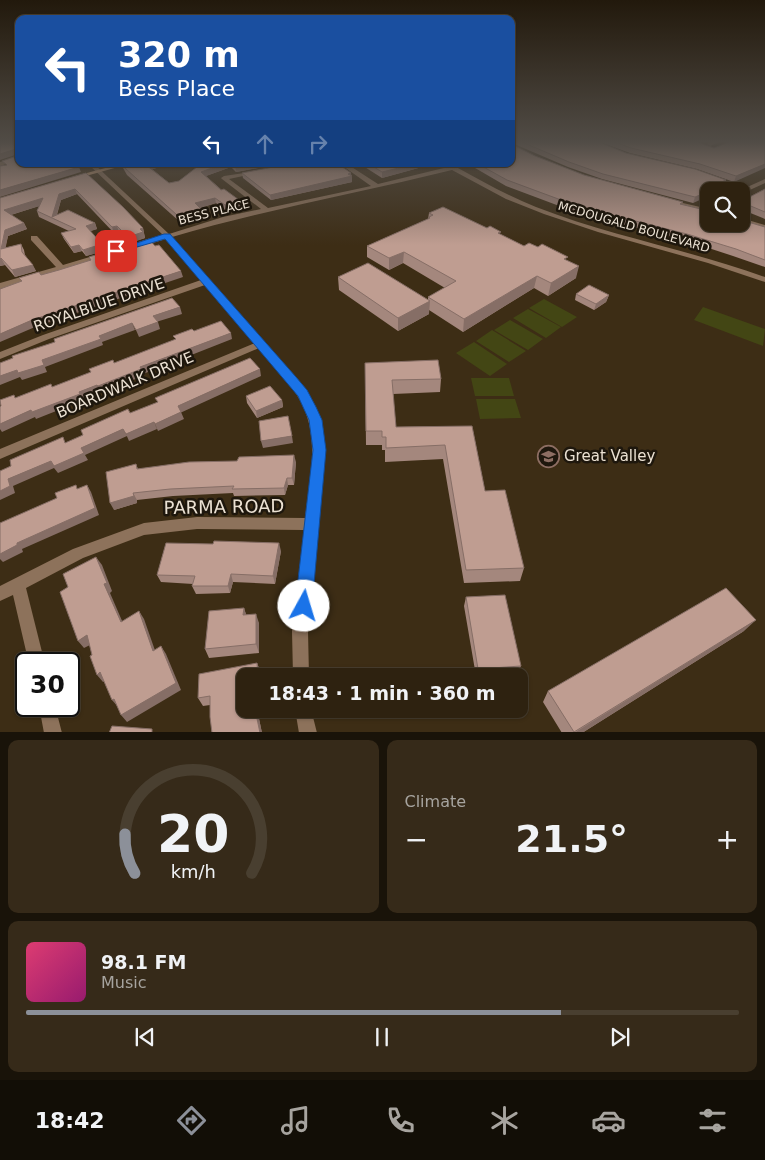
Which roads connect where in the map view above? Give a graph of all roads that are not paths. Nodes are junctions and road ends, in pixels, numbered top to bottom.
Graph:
1 (73, 176) edge
2 (105, 176) edge
3 (233, 176) edge
4 (361, 176) edge
5 (411, 176) edge
6 (466, 176) edge
7 (708, 176) edge
8 (64, 180) edge
9 (765, 181) edge
10 (722, 182) edge
11 (376, 186) junction
12 (750, 188) edge
13 (662, 200) edge
14 (700, 209) edge
15 (266, 210) junction
16 (750, 223) edge
17 (765, 227) edge
18 (167, 235) junction
19 (34, 238) dead end
20 (60, 268) junction
21 (765, 280) edge
22 (207, 281) junction
23 (0, 286) edge
24 (261, 344) junction
25 (0, 356) edge
26 (0, 454) edge
27 (312, 524) junction
28 (18, 585) junction
29 (0, 594) edge
30 (34, 652) edge
31 (300, 668) edge
32 (50, 717) edge
33 (305, 718) edge
34 (53, 732) edge
35 (308, 732) edge

1 - 8 street
2 - 18 street
3 - 15 street
4 - 11 street
5 - 11 street, BESS PLACE
6 - 21 street, MCDOUGALD BOULEVARD
7 - 10 street
9 - 12 street
11 - 15 street, BESS PLACE
13 - 14 street
15 - 18 street, BESS PLACE
16 - 17 street
18 - 20 street, BESS PLACE
18 - 22 street
19 - 20 street
20 - 23 street, BESS PLACE
22 - 24 street
22 - 25 street, ROYALBLUE DRIVE
24 - 26 street, BOARDWALK DRIVE
24 - 27 street
27 - 28 street, PARMA ROAD
27 - 31 street
28 - 29 street, PARMA ROAD
28 - 30 street
32 - 34 street
33 - 35 street

